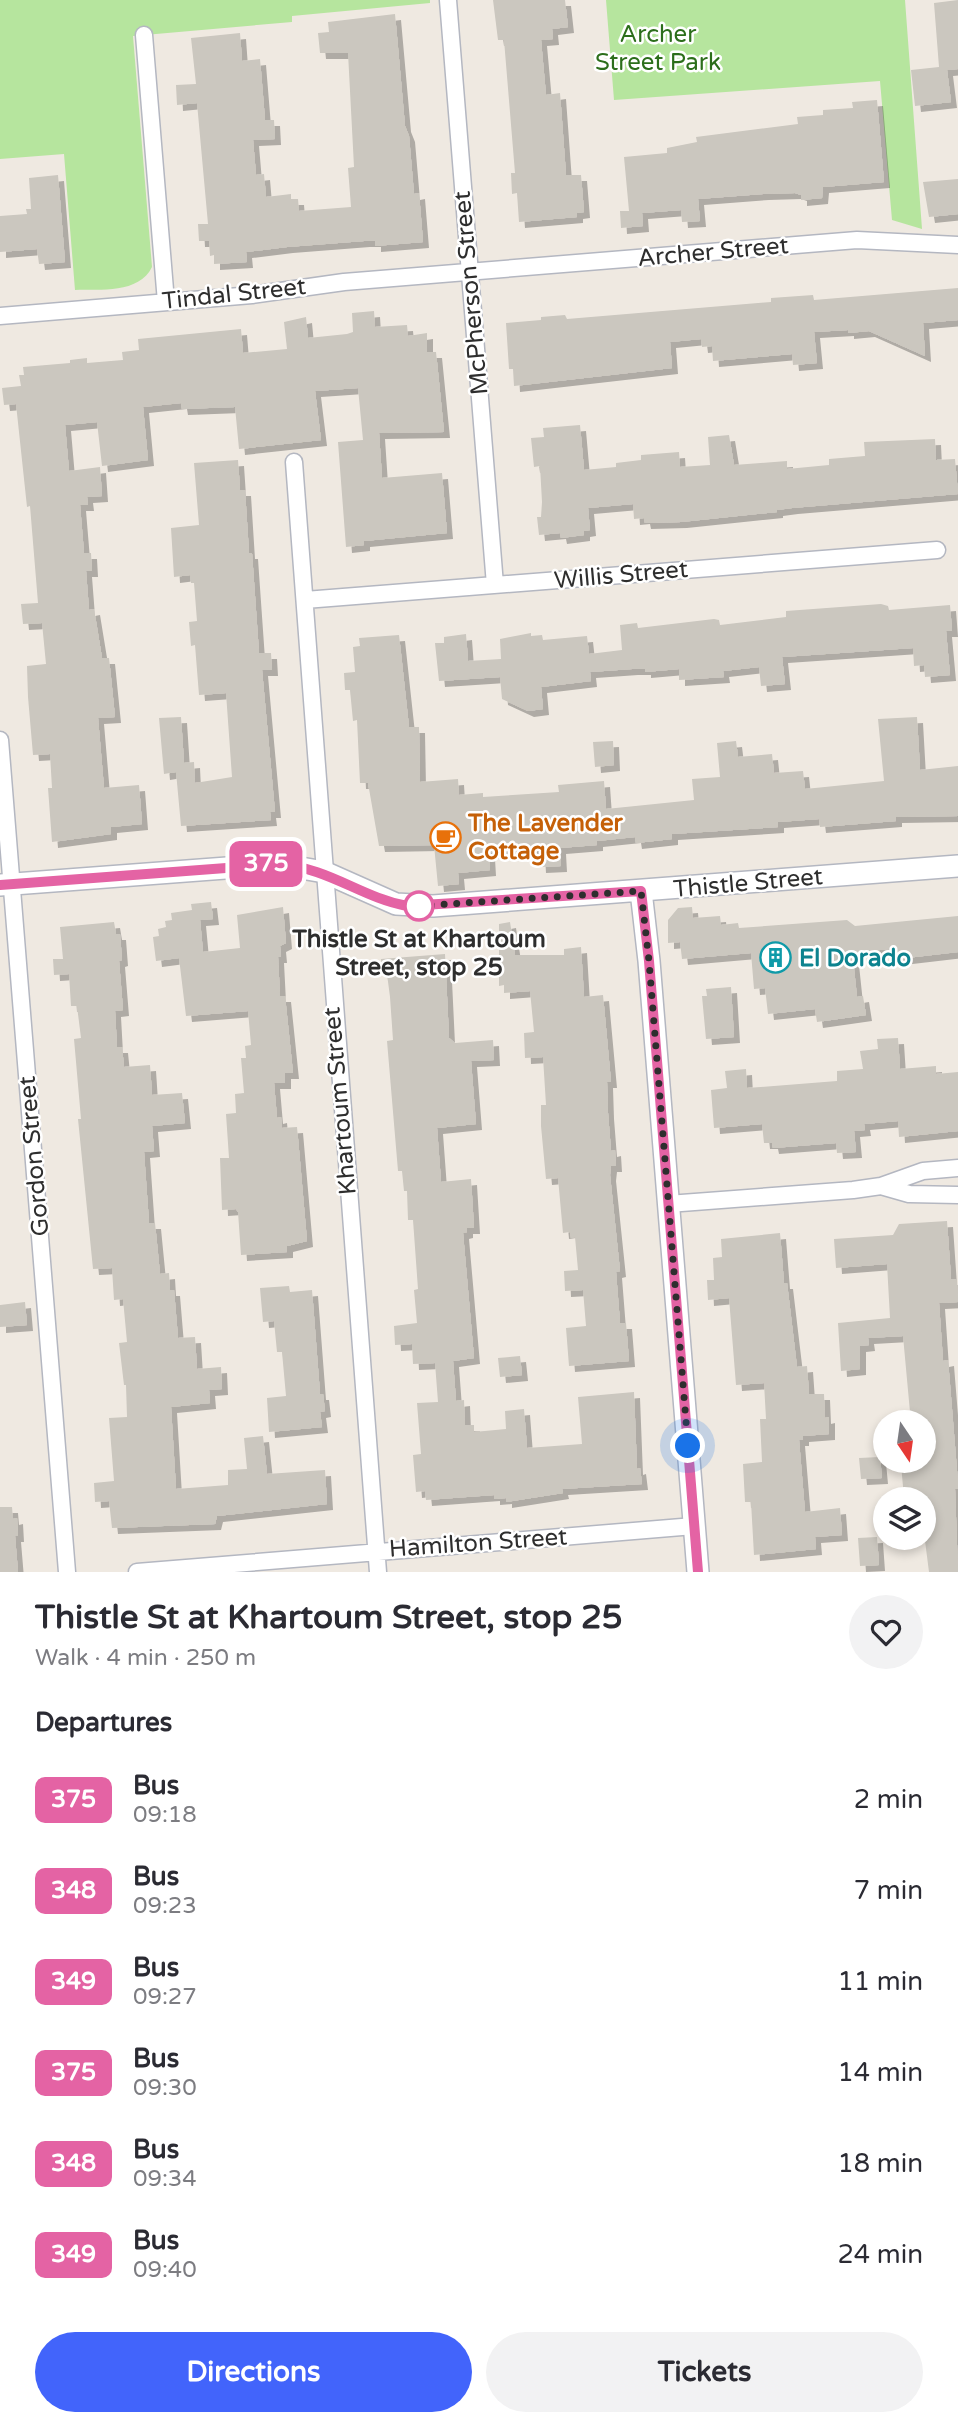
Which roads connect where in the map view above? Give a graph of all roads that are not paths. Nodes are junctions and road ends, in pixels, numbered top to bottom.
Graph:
1 (448, 0) edge
2 (144, 35) dead end
3 (958, 245) edge
4 (469, 272) junction
5 (166, 302) junction
6 (0, 316) edge
7 (294, 462) dead end
8 (937, 550) dead end
9 (495, 585) junction
10 (305, 600) junction
11 (0, 740) edge
12 (958, 866) edge
13 (324, 872) junction
14 (6, 885) edge
15 (641, 891) junction
16 (958, 1168) edge
17 (881, 1186) junction
18 (958, 1195) edge
19 (668, 1204) junction
20 (694, 1526) junction
21 (376, 1551) junction
22 (67, 1572) edge
23 (137, 1572) edge
24 (378, 1572) edge
25 (698, 1572) edge

1 - 4 street, McPherson Street
2 - 5 street
3 - 4 street, Archer Street
4 - 5 street, Tindal Street
4 - 9 street, McPherson Street
5 - 6 street, Tindal Street
7 - 10 street, Khartoum Street
8 - 9 street, Willis Street
9 - 10 street, Willis Street
10 - 13 street, Khartoum Street
11 - 14 street, Gordon Street
12 - 15 street, Thistle Street
13 - 14 street, Thistle Street
13 - 15 street, Thistle Street
13 - 21 street, Khartoum Street
14 - 22 street, Gordon Street
15 - 19 street
16 - 17 street
17 - 18 street
17 - 19 street
19 - 20 street
20 - 21 street, Hamilton Street
20 - 25 street
21 - 23 street, Hamilton Street
21 - 24 street, Khartoum Street

